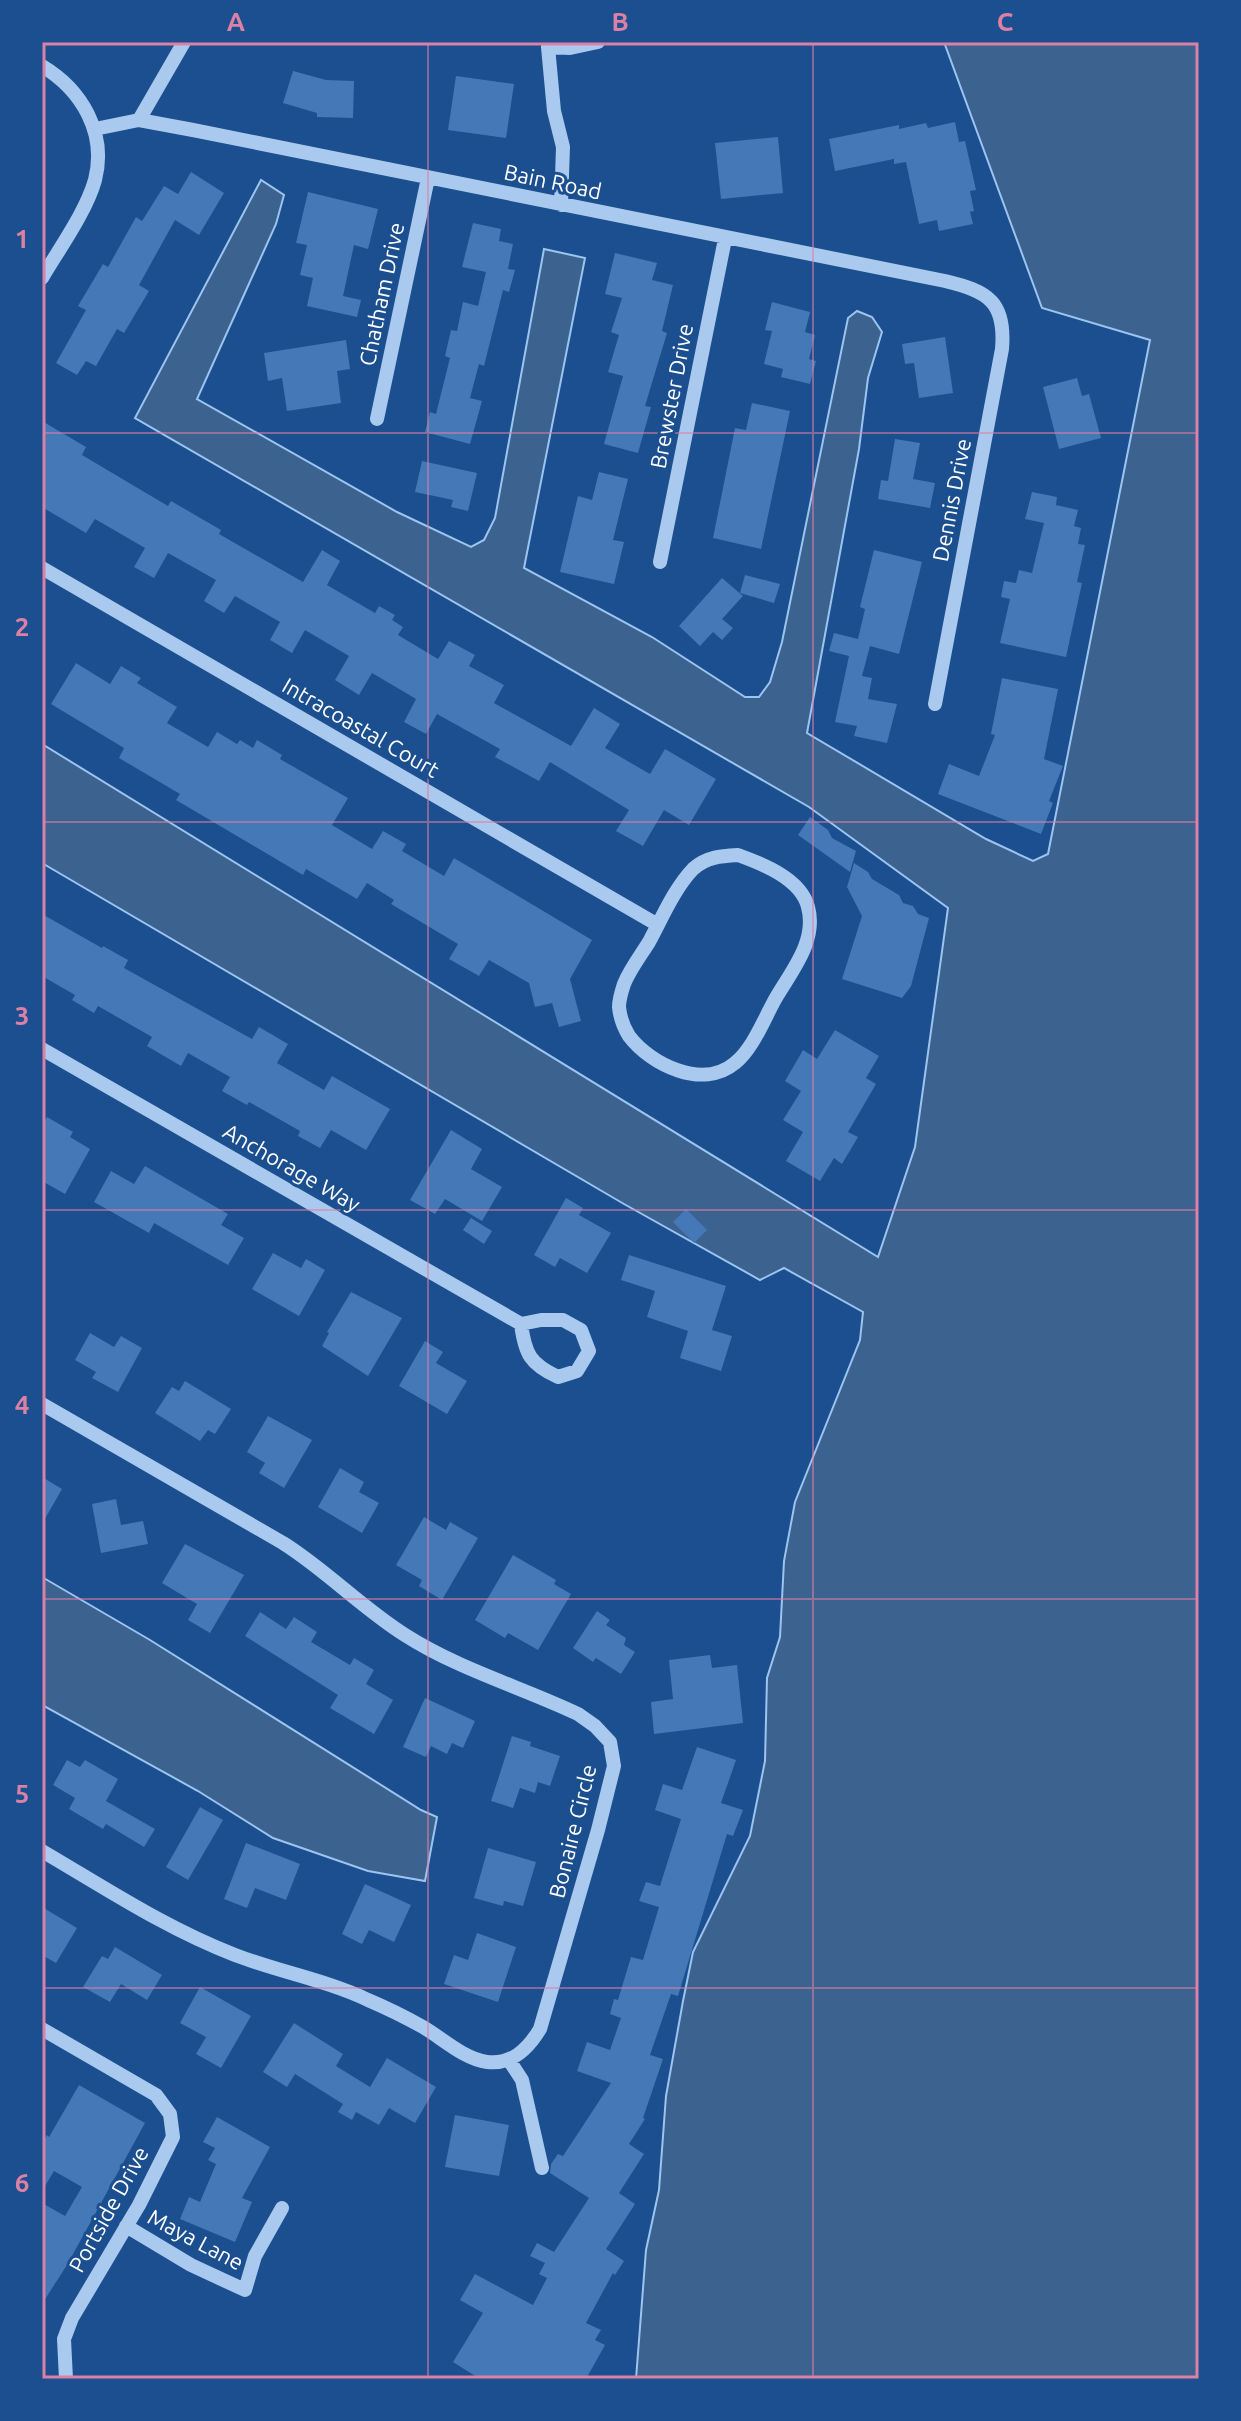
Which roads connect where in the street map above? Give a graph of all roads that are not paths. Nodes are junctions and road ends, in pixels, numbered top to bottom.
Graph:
1 (184, 42) edge
2 (598, 42) edge
3 (42, 66) edge
4 (139, 120) junction
5 (95, 129) junction
6 (428, 178) junction
7 (561, 205) junction
8 (725, 239) junction
9 (42, 278) edge
10 (997, 305) joint
11 (377, 419) dead end
12 (660, 562) dead end
13 (42, 568) edge
14 (935, 704) dead end
15 (658, 925) junction
16 (42, 1049) edge
17 (521, 1324) junction
18 (42, 1404) edge
19 (42, 1851) edge
20 (42, 2029) edge
21 (509, 2060) junction
22 (542, 2168) dead end
23 (282, 2208) dead end
24 (126, 2226) junction
25 (66, 2379) edge

1 - 4 street
2 - 7 street
3 - 5 street
4 - 5 street, Bain Road
4 - 6 street, Bain Road
5 - 9 street
6 - 7 street, Bain Road
6 - 11 street, Chatham Drive
7 - 8 street, Bain Road
8 - 10 street, Bain Road
8 - 12 street, Brewster Drive
10 - 14 street, Dennis Drive
13 - 15 street, Intracoastal Court
15 - 15 street
16 - 17 street, Anchorage Way
17 - 17 street
18 - 21 street, Bonaire Circle
19 - 21 street
20 - 24 street, Portside Drive
21 - 22 street
23 - 24 street, Maya Lane
24 - 25 street, Portside Drive

